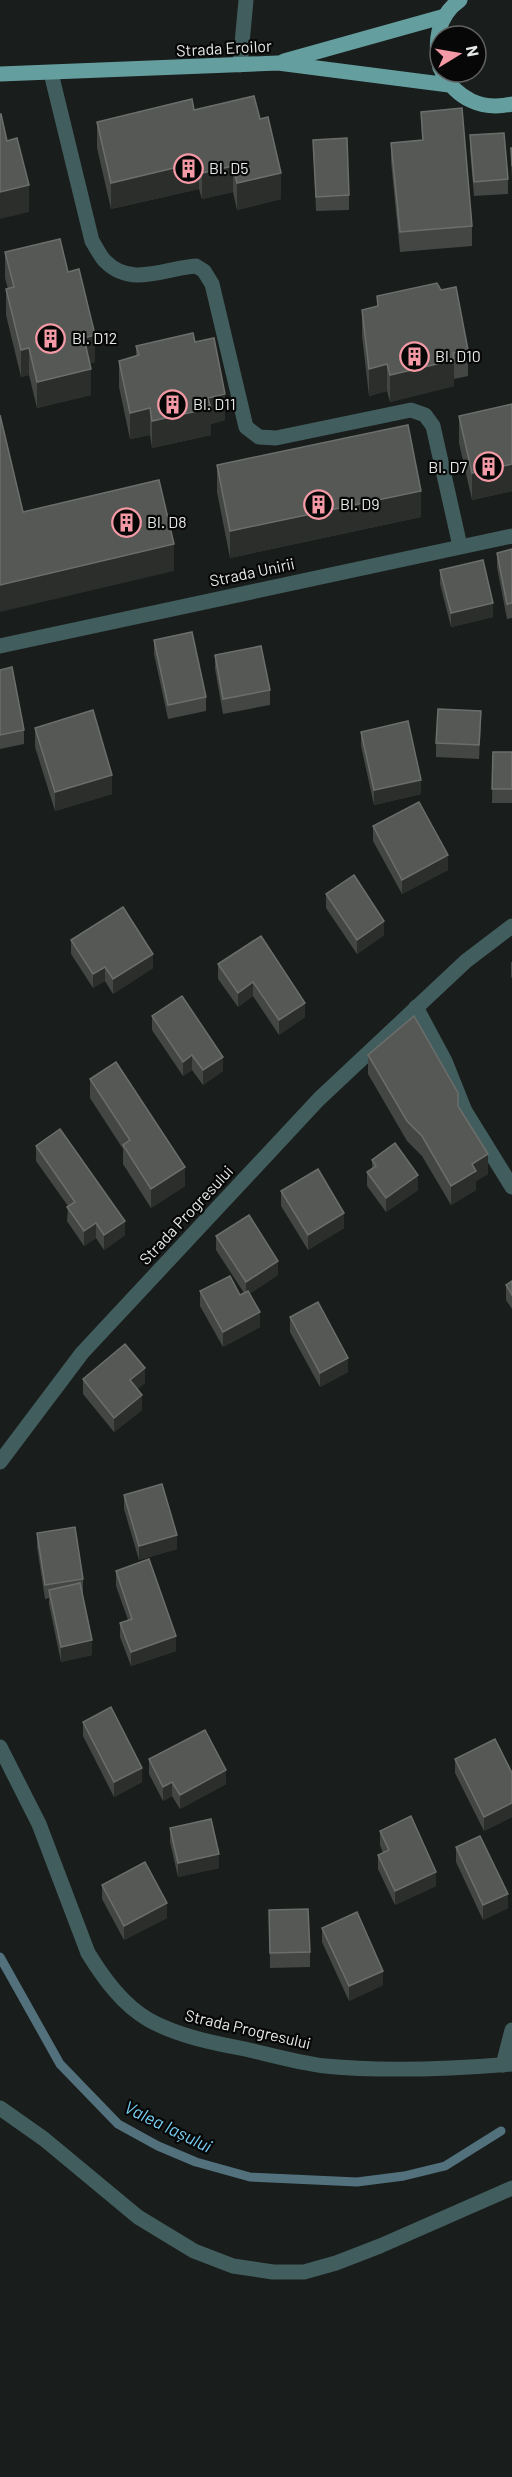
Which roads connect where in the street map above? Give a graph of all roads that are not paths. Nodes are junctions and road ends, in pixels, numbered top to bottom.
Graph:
1 (246, 0) edge
2 (460, 0) edge
3 (445, 16) junction
4 (442, 24) edge
5 (278, 63) junction
6 (240, 65) junction
7 (51, 73) junction
8 (0, 74) edge
9 (428, 74) edge
10 (452, 84) edge
11 (512, 104) edge
12 (512, 536) edge
13 (460, 546) junction
14 (0, 646) edge
15 (512, 926) edge
16 (416, 1007) junction
17 (512, 1187) edge
18 (0, 1462) edge
19 (0, 1747) edge
20 (512, 2030) edge
21 (507, 2064) edge
22 (0, 2108) edge
23 (512, 2188) edge

1 - 6 street
2 - 3 main road
3 - 4 main road
3 - 5 main road
5 - 6 main road, Strada Eroilor
5 - 9 main road, Strada Eroilor
6 - 7 main road, Strada Eroilor
7 - 8 main road, Strada Eroilor
7 - 13 street
10 - 11 main road
12 - 13 street, Strada Unirii
13 - 14 street, Strada Unirii
15 - 16 street, Strada Progresului
16 - 17 street
16 - 18 street, Strada Progresului
19 - 21 street, Strada Progresului
20 - 21 street
22 - 23 street

